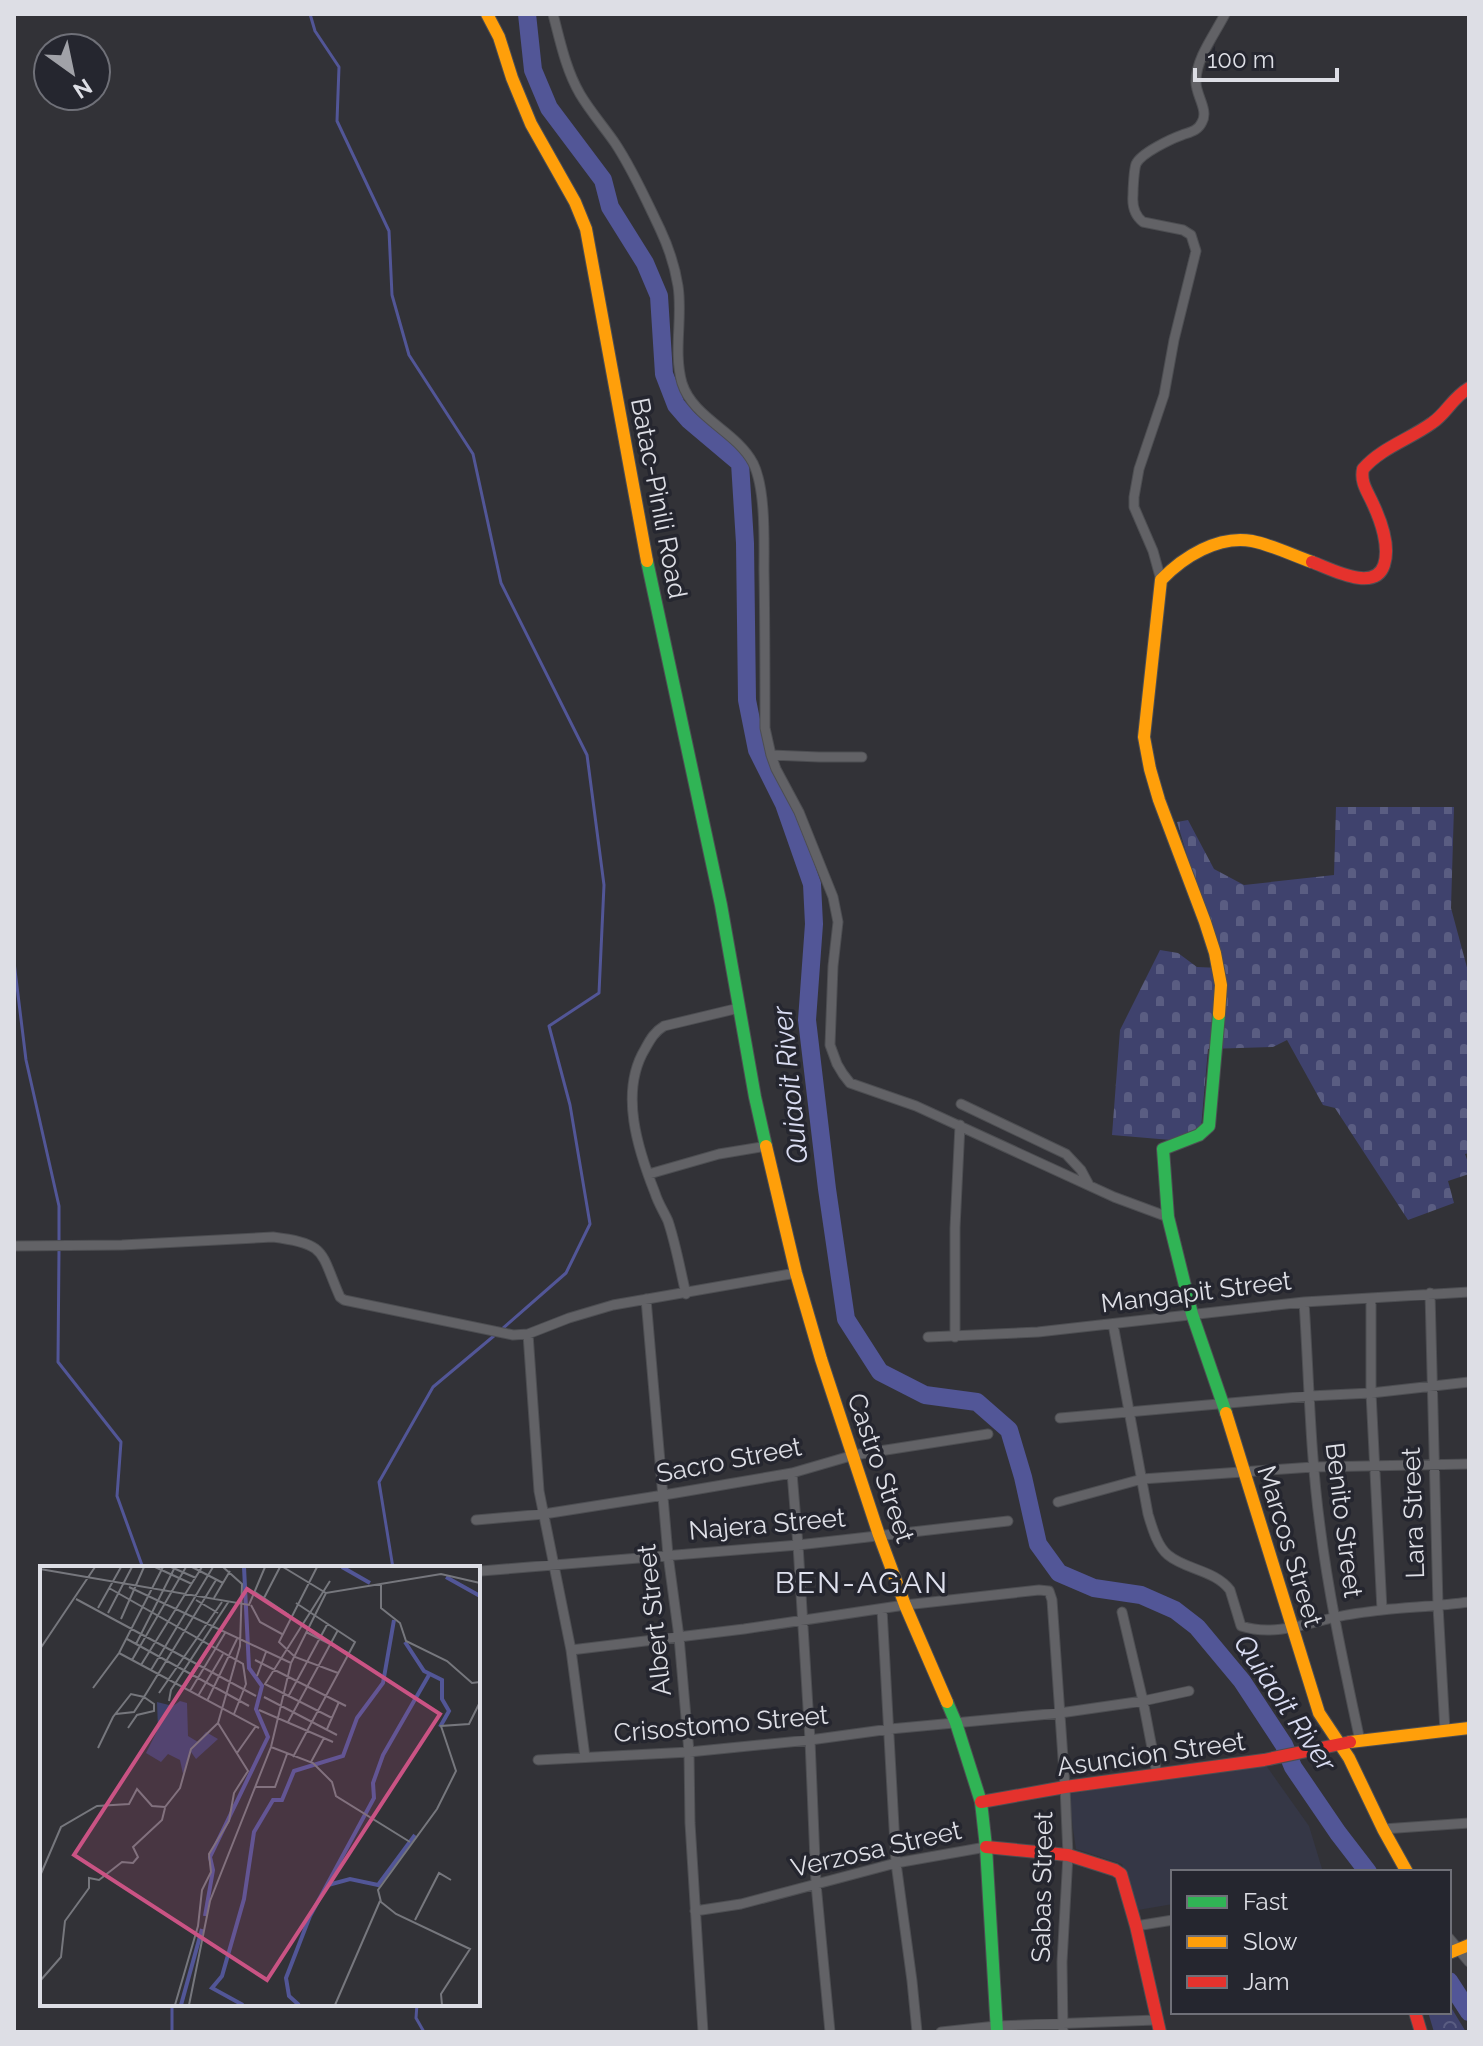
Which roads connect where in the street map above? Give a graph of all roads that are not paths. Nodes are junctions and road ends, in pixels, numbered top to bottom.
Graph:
1 (487, 14) edge
2 (553, 14) edge
3 (1225, 14) edge
4 (1469, 388) edge
5 (1161, 580) junction
6 (771, 755) junction
7 (862, 757) dead end
8 (739, 1008) junction
9 (961, 1104) dead end
10 (960, 1125) junction
11 (767, 1146) junction
12 (649, 1174) junction
13 (1089, 1185) junction
14 (1168, 1217) junction
15 (14, 1246) edge
16 (796, 1273) junction
17 (1469, 1292) edge
18 (1430, 1293) junction
19 (686, 1294) junction
20 (1371, 1298) junction
21 (646, 1299) junction
22 (1304, 1302) junction
23 (1192, 1314) junction
24 (1113, 1324) junction
25 (528, 1334) junction
26 (928, 1337) dead end
27 (955, 1337) junction
28 (1469, 1382) edge
29 (1432, 1385) junction
30 (1371, 1393) junction
31 (1310, 1396) junction
32 (1223, 1403) junction
33 (1129, 1411) junction
34 (1060, 1418) dead end
35 (988, 1434) dead end
36 (854, 1455) junction
37 (1434, 1464) junction
38 (1469, 1464) edge
39 (1313, 1467) junction
40 (1374, 1467) junction
41 (1243, 1471) junction
42 (792, 1473) junction
43 (1142, 1479) junction
44 (664, 1495) junction
45 (1058, 1502) dead end
46 (544, 1514) junction
47 (476, 1520) dead end
48 (1008, 1521) dead end
49 (879, 1535) junction
50 (798, 1545) junction
51 (668, 1555) junction
52 (555, 1565) junction
53 (481, 1571) dead end
54 (1469, 1602) edge
55 (905, 1605) junction
56 (1438, 1606) junction
57 (882, 1609) junction
58 (1382, 1610) junction
59 (1122, 1612) dead end
60 (1334, 1617) junction
61 (802, 1621) junction
62 (1292, 1629) junction
63 (679, 1637) junction
64 (571, 1650) junction
65 (1189, 1691) dead end
66 (1143, 1701) junction
67 (1060, 1713) junction
68 (956, 1723) junction
69 (1469, 1728) edge
70 (890, 1729) junction
71 (1445, 1731) junction
72 (810, 1740) junction
73 (1360, 1741) junction
74 (1339, 1743) junction
75 (689, 1752) junction
76 (585, 1757) junction
77 (538, 1760) dead end
78 (1157, 1774) junction
79 (1065, 1787) junction
80 (981, 1802) junction
81 (1469, 1823) edge
82 (1383, 1829) junction
83 (986, 1847) junction
84 (1068, 1855) junction
85 (896, 1863) junction
86 (1406, 1870) edge
87 (816, 1884) junction
88 (695, 1911) junction
89 (1171, 1920) edge
90 (1136, 1926) junction
91 (1459, 1949) edge
92 (1469, 1962) edge
93 (1158, 2026) edge
94 (1063, 2027) edge
95 (997, 2029) edge
96 (703, 2032) edge
97 (830, 2032) edge
98 (917, 2032) edge
99 (941, 2032) edge

1 - 8 street, Batac-Pinili Road
2 - 6 street
3 - 5 street
4 - 5 street
5 - 14 street, Marcos Street
6 - 7 street
6 - 10 street
8 - 11 street, Castro Street
8 - 12 street
9 - 13 street
10 - 13 street
10 - 27 street
11 - 12 street
11 - 16 street, Castro Street
12 - 19 street
13 - 14 street
14 - 23 street, Marcos Street
15 - 25 street
16 - 19 street
16 - 36 street, Castro Street
17 - 18 street, Mangapit Street
18 - 20 street, Mangapit Street
18 - 29 street, Lara Street
19 - 21 street
20 - 22 street, Mangapit Street
20 - 30 street
21 - 25 street
21 - 44 street, Albert Street
22 - 23 street, Mangapit Street
22 - 31 street, Benito Street
23 - 24 street, Mangapit Street
23 - 32 street, Marcos Street
24 - 27 street, Mangapit Street
24 - 33 street
25 - 46 street, Crisostomo Street
26 - 27 street, Mangapit Street
28 - 29 street
29 - 30 street
29 - 37 street, Lara Street
30 - 31 street
30 - 40 street
31 - 32 street
31 - 39 street, Benito Street
32 - 33 street
32 - 41 street, Marcos Street
33 - 34 street
33 - 43 street
35 - 36 street, Sacro Street
36 - 42 street, Sacro Street
36 - 49 street, Castro Street
37 - 38 street
37 - 40 street
37 - 56 street, Lara Street
39 - 40 street
39 - 41 street
39 - 60 street, Benito Street
40 - 58 street
41 - 43 street
41 - 62 street, Marcos Street
42 - 44 street, Sacro Street
42 - 50 street
43 - 45 street
43 - 62 street
44 - 46 street, Sacro Street
44 - 51 street, Albert Street
46 - 47 street, Sacro Street
46 - 52 street, Crisostomo Street
48 - 49 street, Najera Street
49 - 50 street, Najera Street
49 - 55 street, Castro Street
50 - 51 street, Najera Street
50 - 61 street
51 - 52 street, Najera Street
51 - 63 street, Albert Street
52 - 53 street, Najera Street
52 - 64 street, Crisostomo Street
54 - 56 street
55 - 57 street
55 - 67 street, Sabas Street
55 - 68 street, Castro Street
56 - 58 street
56 - 71 street, Lara Street
57 - 61 street
57 - 70 street
58 - 60 street
59 - 66 street
60 - 62 street
60 - 73 street, Benito Street
61 - 63 street
61 - 72 street
62 - 74 street, Marcos Street
63 - 64 street
63 - 75 street, Albert Street
64 - 76 street, Crisostomo Street
65 - 66 street, Crisostomo Street
66 - 67 street, Crisostomo Street
66 - 78 street
67 - 68 street, Crisostomo Street
67 - 79 street, Sabas Street
68 - 70 street, Crisostomo Street
68 - 80 street, Castro Street
69 - 71 street, Asuncion Street
70 - 72 street, Crisostomo Street
70 - 85 street
71 - 73 street, Asuncion Street
72 - 75 street, Crisostomo Street
72 - 87 street
73 - 74 street, Asuncion Street
74 - 78 street, Asuncion Street
74 - 82 street, Marcos Street
75 - 76 street, Crisostomo Street
75 - 88 street, Albert Street
76 - 77 street
78 - 79 street, Asuncion Street
79 - 80 street, Asuncion Street
79 - 84 street, Sabas Street
80 - 83 street, Castro Street
81 - 82 street
82 - 86 street, Marcos Street
83 - 84 street, Verzosa Street
83 - 85 street, Verzosa Street
83 - 95 street, Castro Street
84 - 90 street, Verzosa Street
84 - 94 street, Sabas Street
85 - 87 street, Verzosa Street
85 - 98 street
87 - 88 street, Verzosa Street
87 - 97 street
88 - 96 street, Albert Street
89 - 90 street
90 - 93 street
91 - 92 street
93 - 94 street
94 - 95 street
95 - 99 street

